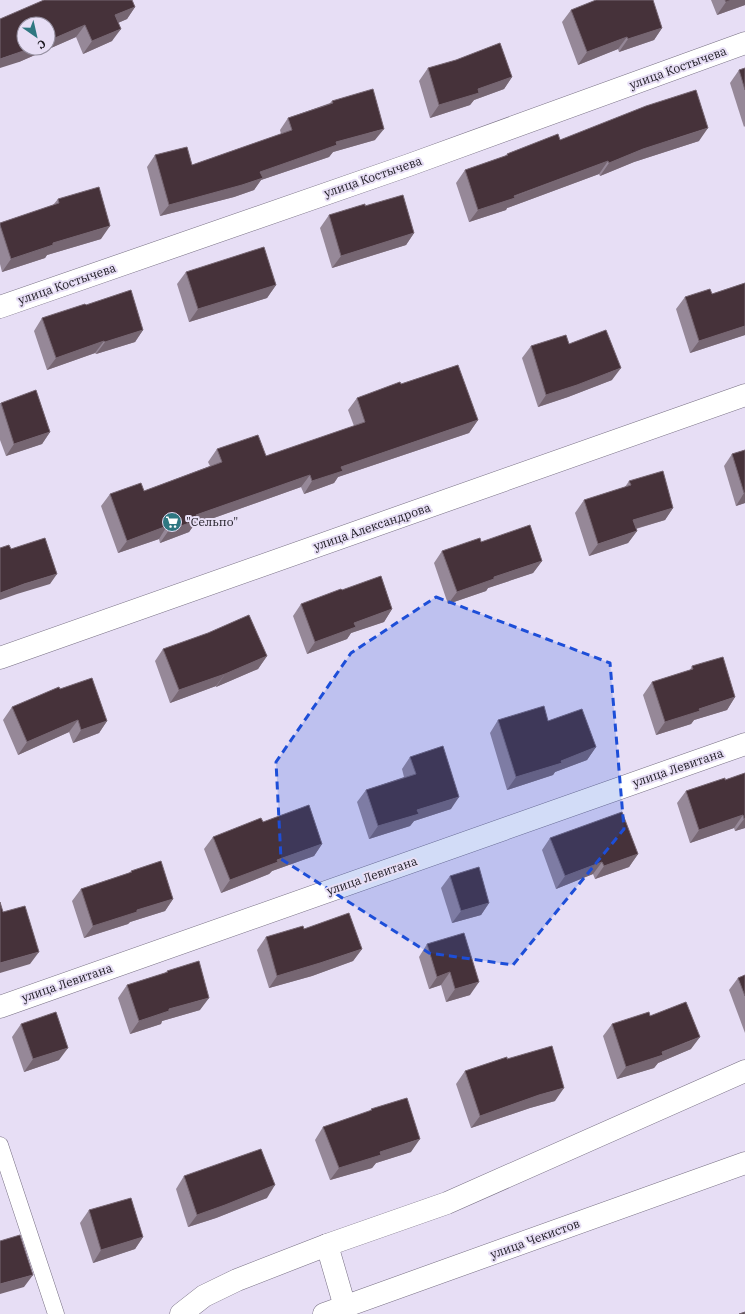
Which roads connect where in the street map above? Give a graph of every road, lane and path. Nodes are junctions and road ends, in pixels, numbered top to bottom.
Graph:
1 (745, 43) edge
2 (0, 307) edge
3 (745, 395) edge
4 (0, 658) edge
5 (745, 744) edge
6 (0, 1007) edge
7 (745, 1071) edge
8 (0, 1146) edge
9 (745, 1163) edge
10 (327, 1245) junction
11 (345, 1307) junction
12 (56, 1314) edge
13 (181, 1314) edge
14 (324, 1314) edge

1 - 2 street, улица Костычева
3 - 4 street, улица Александрова
5 - 6 street, улица Левитана
7 - 10 street
8 - 12 lane
9 - 11 street, улица Чекистов
10 - 11 street
10 - 13 street
11 - 14 street, улица Чекистов

